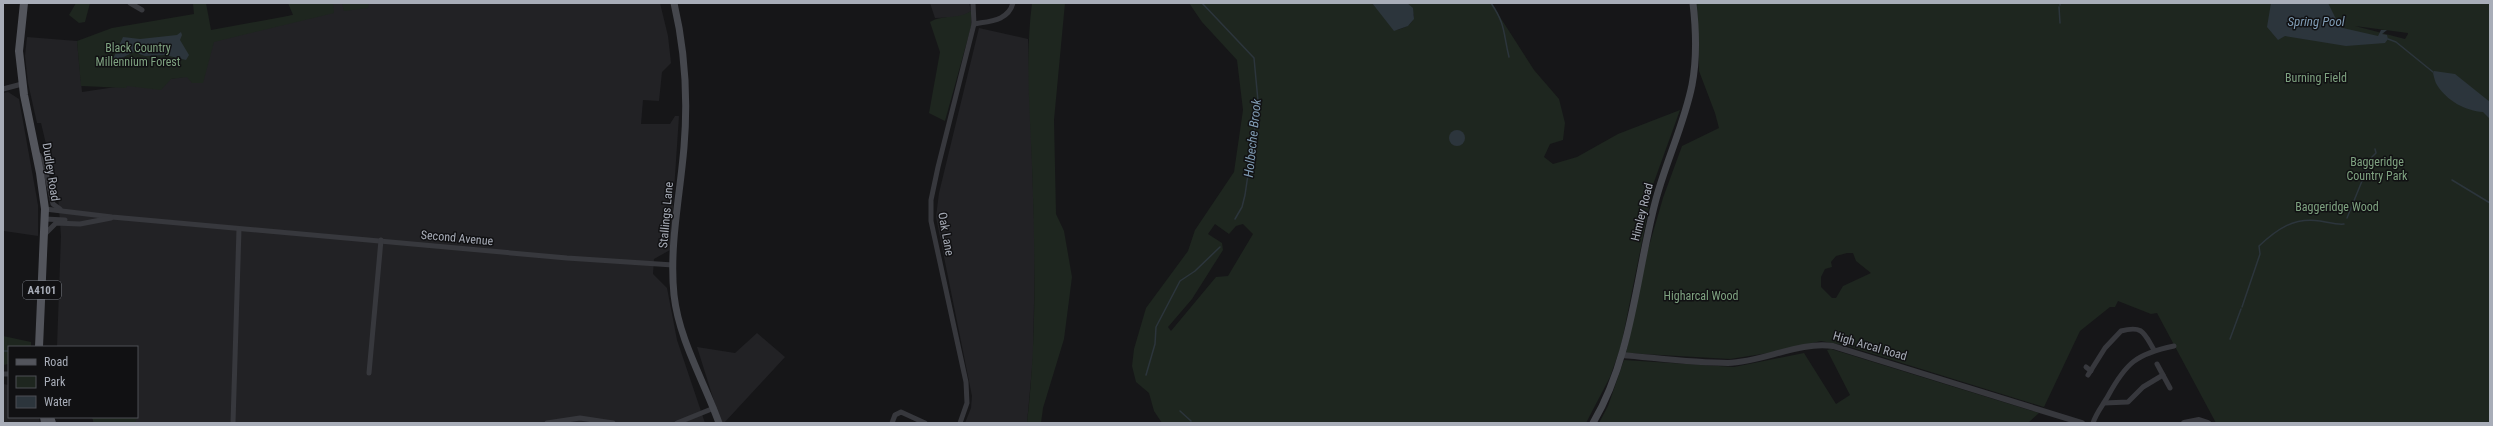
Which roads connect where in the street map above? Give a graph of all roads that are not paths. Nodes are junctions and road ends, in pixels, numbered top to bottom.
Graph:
1 (24, 3) edge
2 (130, 3) edge
3 (674, 3) edge
4 (973, 3) edge
5 (1013, 3) edge
6 (1693, 3) edge
7 (140, 6) edge
8 (974, 24) junction
9 (22, 84) junction
10 (3, 89) edge
11 (36, 151) junction
12 (45, 209) junction
13 (62, 210) junction
14 (112, 218) junction
15 (45, 219) junction
16 (90, 222) junction
17 (239, 229) junction
18 (44, 234) junction
19 (381, 240) junction
20 (673, 265) junction
21 (39, 346) edge
22 (2174, 346) dead end
23 (2154, 350) junction
24 (1622, 355) junction
25 (2157, 364) dead end
26 (2086, 367) dead end
27 (369, 373) dead end
28 (2163, 374) junction
29 (2170, 388) dead end
30 (2104, 403) junction
31 (714, 408) junction
32 (2207, 422) edge
33 (233, 423) edge
34 (547, 423) edge
35 (613, 423) edge
36 (677, 423) edge
37 (719, 423) edge
38 (892, 423) edge
39 (926, 423) edge
40 (960, 423) edge
41 (1593, 423) edge
42 (2082, 423) edge
43 (2093, 423) edge
44 (2184, 423) edge

1 - 9 main road, Dudley Road / A4101
2 - 7 street
3 - 20 main road, Stallings Lane
4 - 8 street, Oak Lane
5 - 8 street
6 - 24 main road, Himley Road
8 - 40 street, Oak Lane
9 - 10 street
9 - 11 main road, Dudley Road / A4101
11 - 12 main road, Dudley Road / A4101
11 - 13 street
12 - 13 street, Second Avenue
12 - 15 main road, Dudley Road / A4101
13 - 14 street, Second Avenue
14 - 16 street, Second Avenue
14 - 17 street, Second Avenue
15 - 16 street, Second Avenue
15 - 18 main road, Dudley Road / A4101
16 - 18 street, Second Avenue
17 - 19 street, Second Avenue
17 - 33 street
18 - 21 main road, Dudley Road / A4101
19 - 20 street, Second Avenue
19 - 27 street
20 - 31 main road, Stallings Lane
22 - 23 street
23 - 26 street
23 - 30 street
24 - 41 main road, Himley Road
24 - 42 street, High Arcal Road
25 - 28 street
28 - 29 street
28 - 30 street
30 - 43 street
31 - 36 street
31 - 37 main road, Stallings Lane
32 - 44 street
34 - 35 street
38 - 39 street

